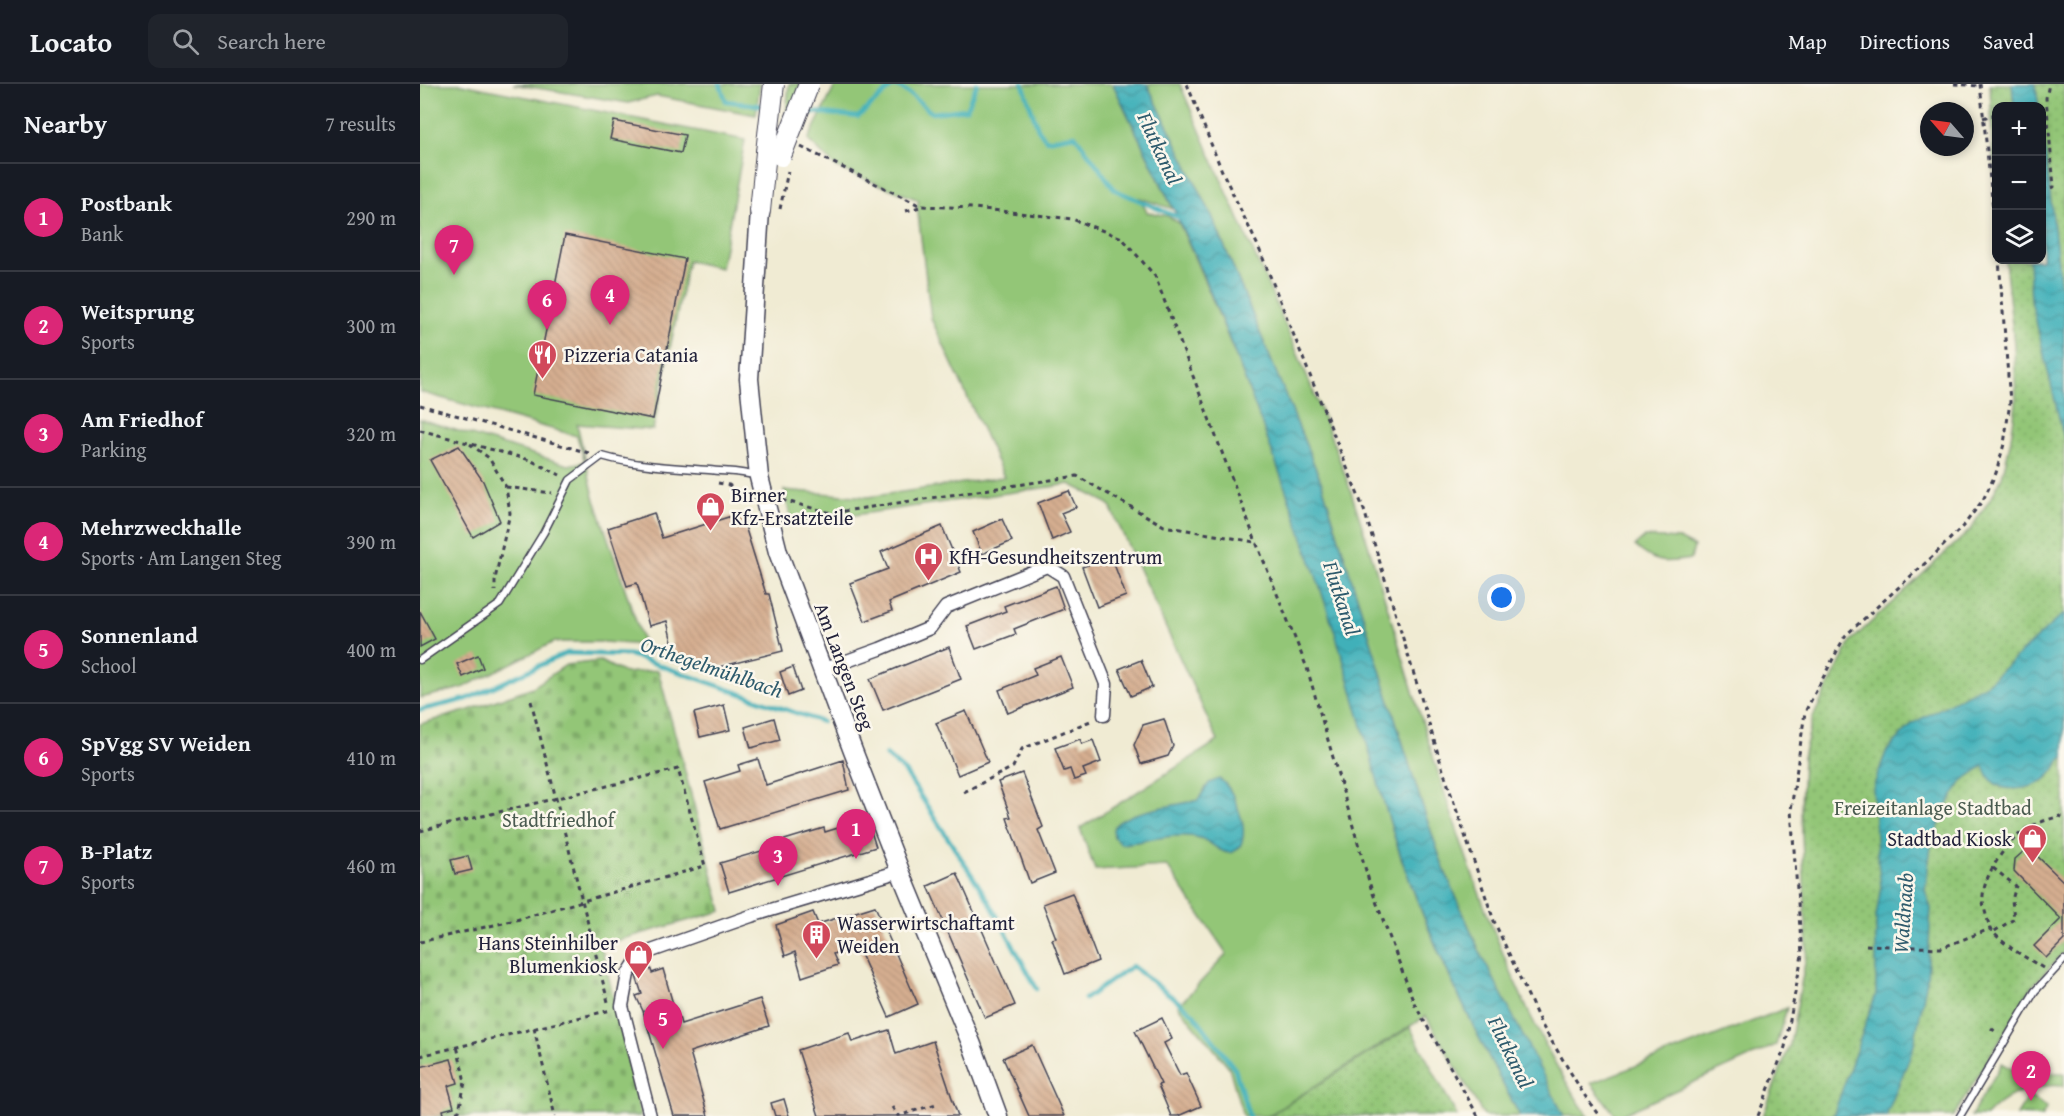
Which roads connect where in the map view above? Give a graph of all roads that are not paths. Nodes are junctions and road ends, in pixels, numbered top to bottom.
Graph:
1 (774, 84) edge
2 (809, 84) edge
3 (779, 157) junction
4 (769, 215) joint
5 (759, 477) junction
6 (420, 660) edge
7 (822, 670) junction
8 (1104, 715) road end
9 (900, 871) junction
10 (2064, 960) edge
11 (650, 1116) edge
12 (998, 1116) edge
13 (1960, 1116) edge

1 - 3 main road, bridge
2 - 3 main road, bridge
3 - 4 main road
4 - 5 street, Am Langen Steg
5 - 6 lane
5 - 7 street, Am Langen Steg
7 - 8 street
7 - 9 street, Am Langen Steg
9 - 11 street
9 - 12 street, Am Langen Steg
10 - 13 lane

